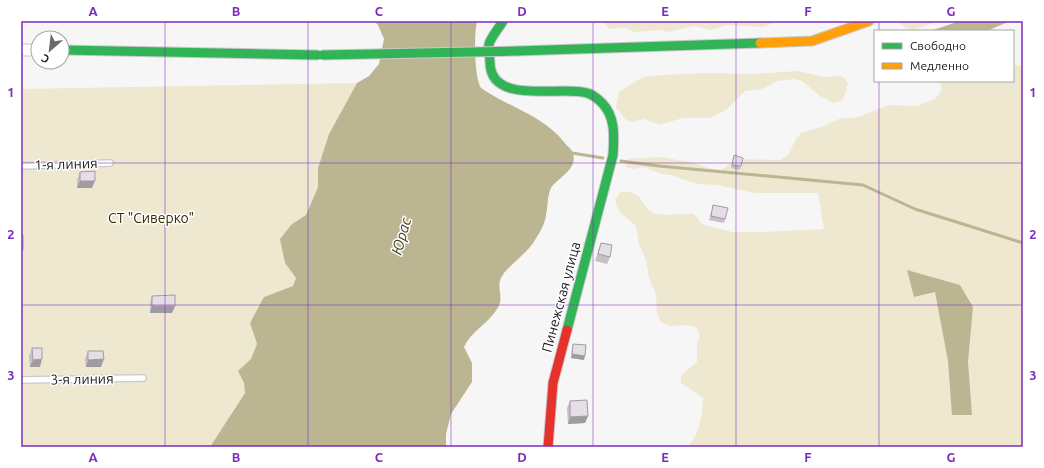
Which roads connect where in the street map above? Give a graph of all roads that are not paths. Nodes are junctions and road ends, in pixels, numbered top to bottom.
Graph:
1 (503, 21) edge
2 (869, 21) edge
3 (70, 50) edge
4 (110, 163) dead end
5 (21, 166) edge
6 (143, 378) dead end
7 (21, 380) edge
8 (548, 447) edge

1 - 8 street, Пинежская улица
2 - 3 street, bridge
4 - 5 lane, 1-я линия
6 - 7 lane, 3-я линия

